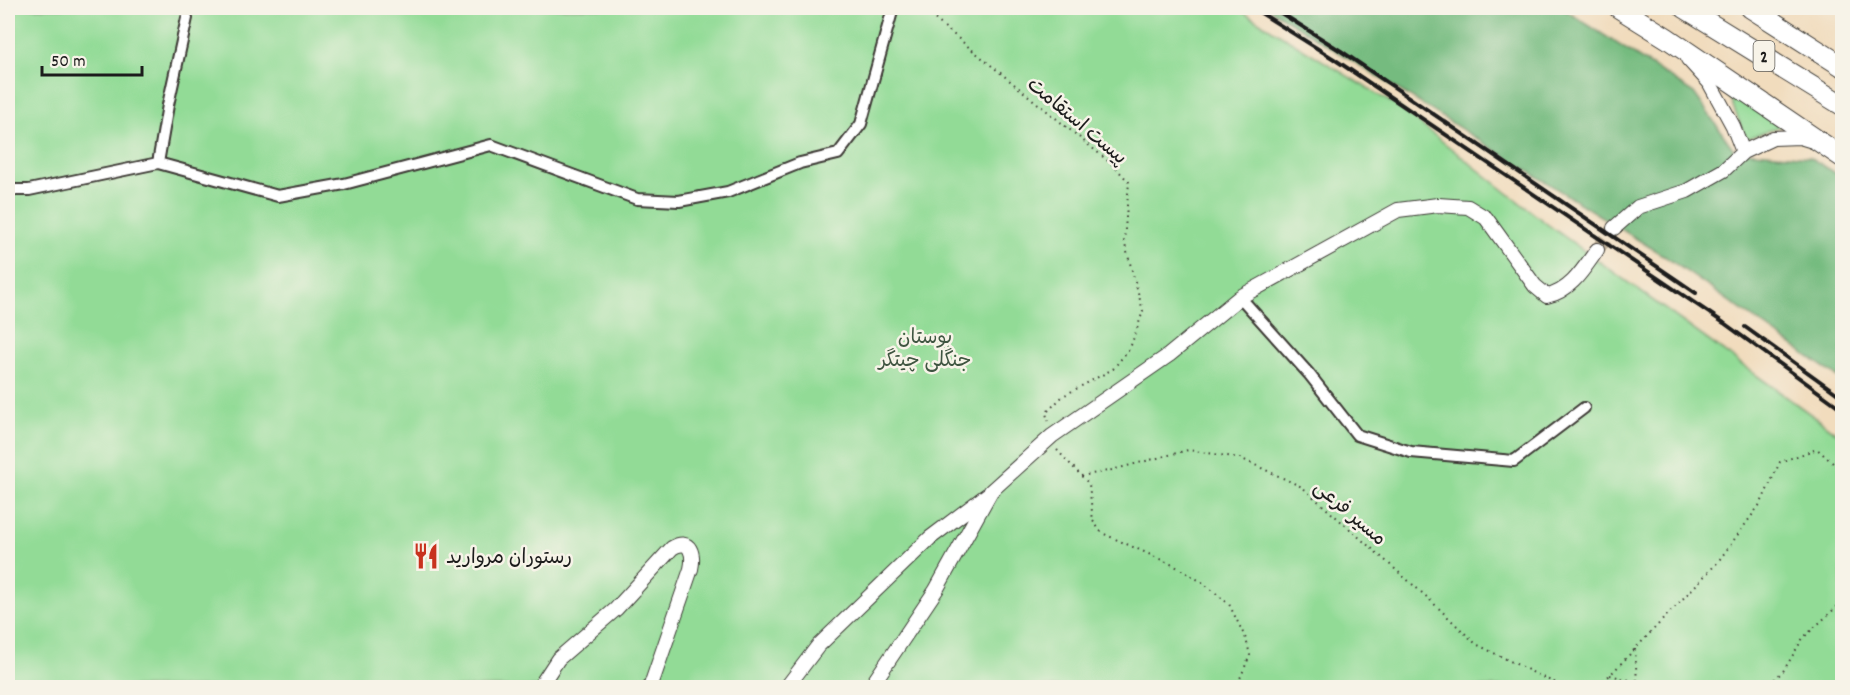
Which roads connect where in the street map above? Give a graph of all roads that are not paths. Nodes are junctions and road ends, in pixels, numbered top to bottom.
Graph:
1 (893, 8) edge
2 (1619, 8) edge
3 (1685, 8) edge
4 (1751, 8) edge
5 (187, 18) dead end
6 (1667, 38) junction
7 (1842, 66) edge
8 (1842, 105) edge
9 (1826, 146) junction
10 (1743, 152) junction
11 (1842, 157) edge
12 (158, 163) junction
13 (8, 190) edge
14 (1614, 228) tunnel mouth
15 (1597, 250) tunnel mouth
16 (1239, 297) junction
17 (1584, 408) dead end
18 (992, 492) junction
19 (539, 687) edge
20 (651, 687) edge
21 (786, 687) edge
22 (870, 687) edge

1 - 12 street
2 - 6 highway
3 - 8 highway, 2
4 - 7 highway, 2
5 - 12 street
6 - 9 highway
6 - 10 street
9 - 10 street
9 - 11 highway
10 - 14 street
12 - 13 street
15 - 16 street
16 - 17 street
16 - 18 street
18 - 21 street
18 - 22 street
19 - 20 street

